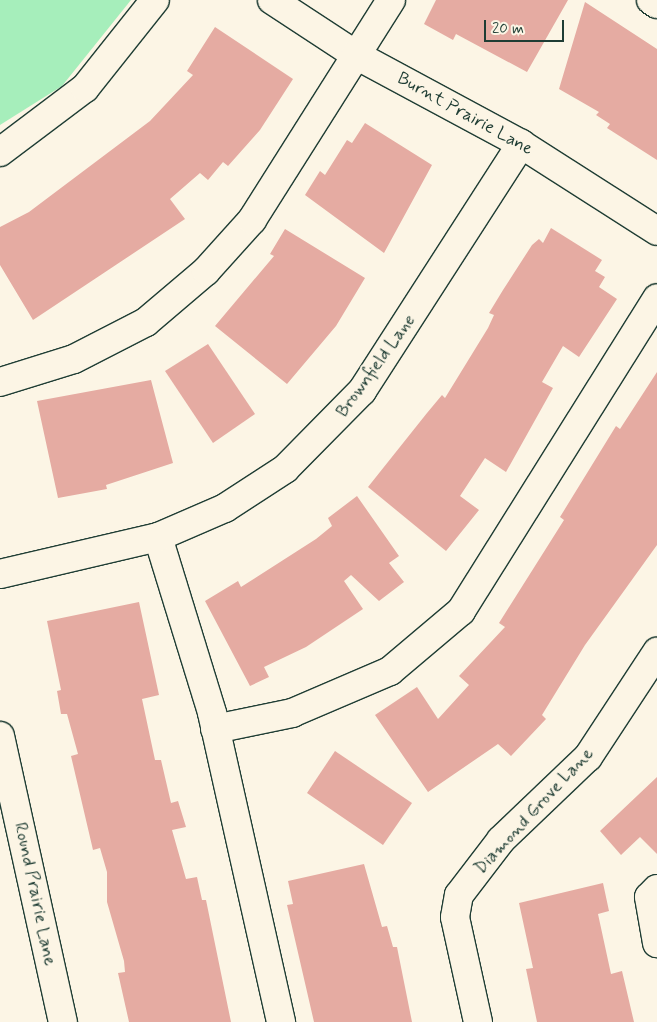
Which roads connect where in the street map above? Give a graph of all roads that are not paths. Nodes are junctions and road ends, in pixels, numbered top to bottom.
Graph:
1 (155, 0) edge
2 (272, 0) edge
3 (391, 0) edge
4 (651, 0) edge
5 (657, 4) edge
6 (356, 55) junction
7 (521, 144) junction
8 (0, 152) edge
9 (657, 231) edge
10 (657, 298) edge
11 (0, 382) edge
12 (158, 537) junction
13 (0, 574) edge
14 (657, 652) edge
15 (649, 682) edge
16 (216, 729) junction
17 (0, 736) edge
18 (657, 889) edge
19 (657, 943) edge
20 (63, 1022) edge
21 (281, 1022) edge
22 (478, 1022) edge

1 - 8 street
2 - 6 street, Burnt Prairie Lane
3 - 6 street
4 - 5 street
6 - 7 street, Burnt Prairie Lane
6 - 11 street
7 - 9 street, Burnt Prairie Lane
7 - 12 street, Brownfield Lane
10 - 16 street
12 - 13 street, Brownfield Lane
12 - 16 street
14 - 15 street, Diamond Grove Lane
15 - 22 street, Diamond Grove Lane
16 - 21 street
17 - 20 street, Round Prairie Lane
18 - 19 street

